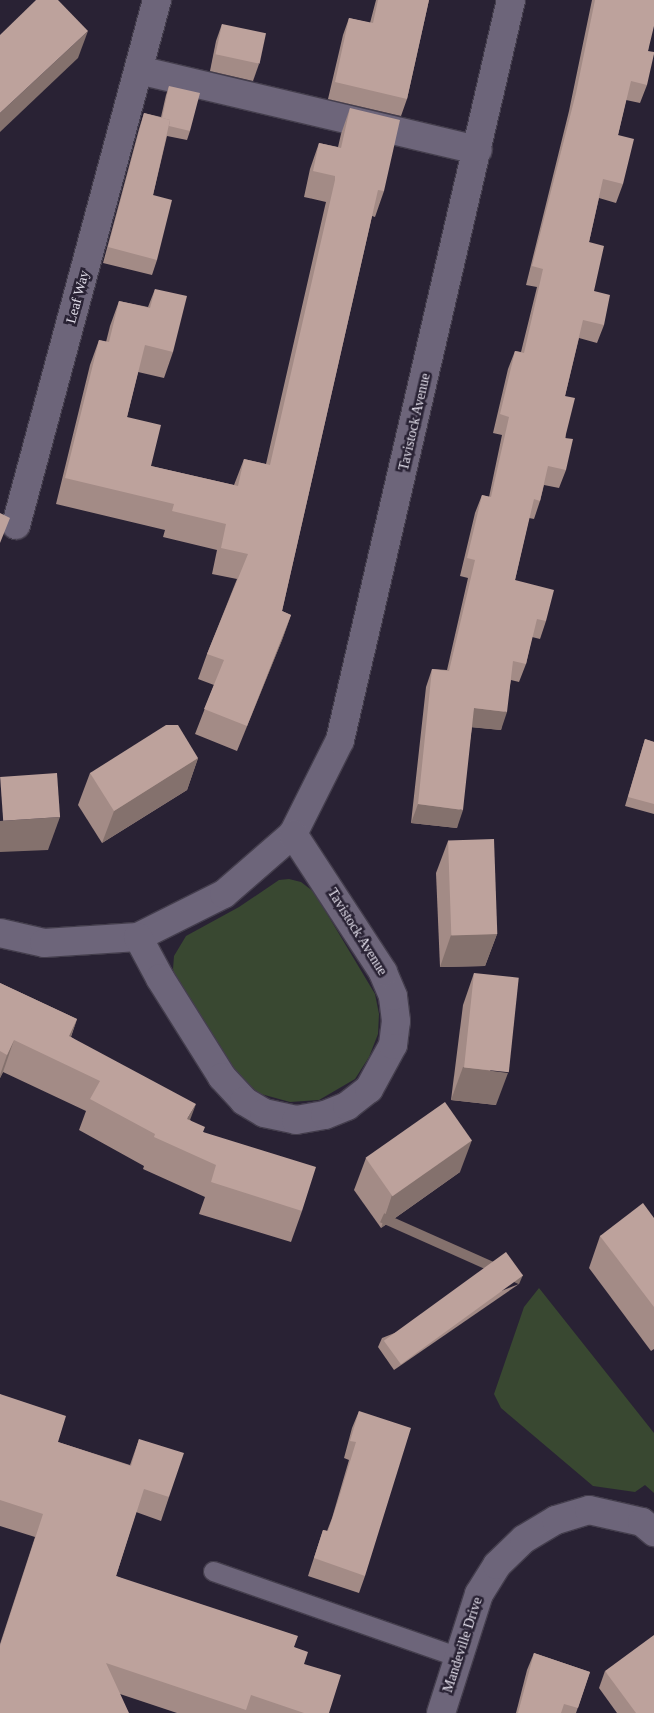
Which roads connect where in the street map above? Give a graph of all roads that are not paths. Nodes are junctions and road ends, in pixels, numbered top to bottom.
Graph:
1 (157, 0) edge
2 (511, 0) edge
3 (139, 70) junction
4 (478, 150) junction
5 (16, 525) dead end
6 (293, 834) junction
7 (0, 933) edge
8 (138, 937) junction
9 (648, 1527) edge
10 (213, 1571) dead end
11 (459, 1657) junction
12 (441, 1713) edge

1 - 3 street, Leaf Way
2 - 4 street, Tavistock Avenue
3 - 4 street
3 - 5 street, Leaf Way
4 - 6 street, Tavistock Avenue
6 - 8 street, Tavistock Avenue
6 - 8 street, Tavistock Avenue
7 - 8 street, Tavistock Avenue
9 - 11 street, Mandeville Drive
10 - 11 lane
11 - 12 street, Mandeville Drive

